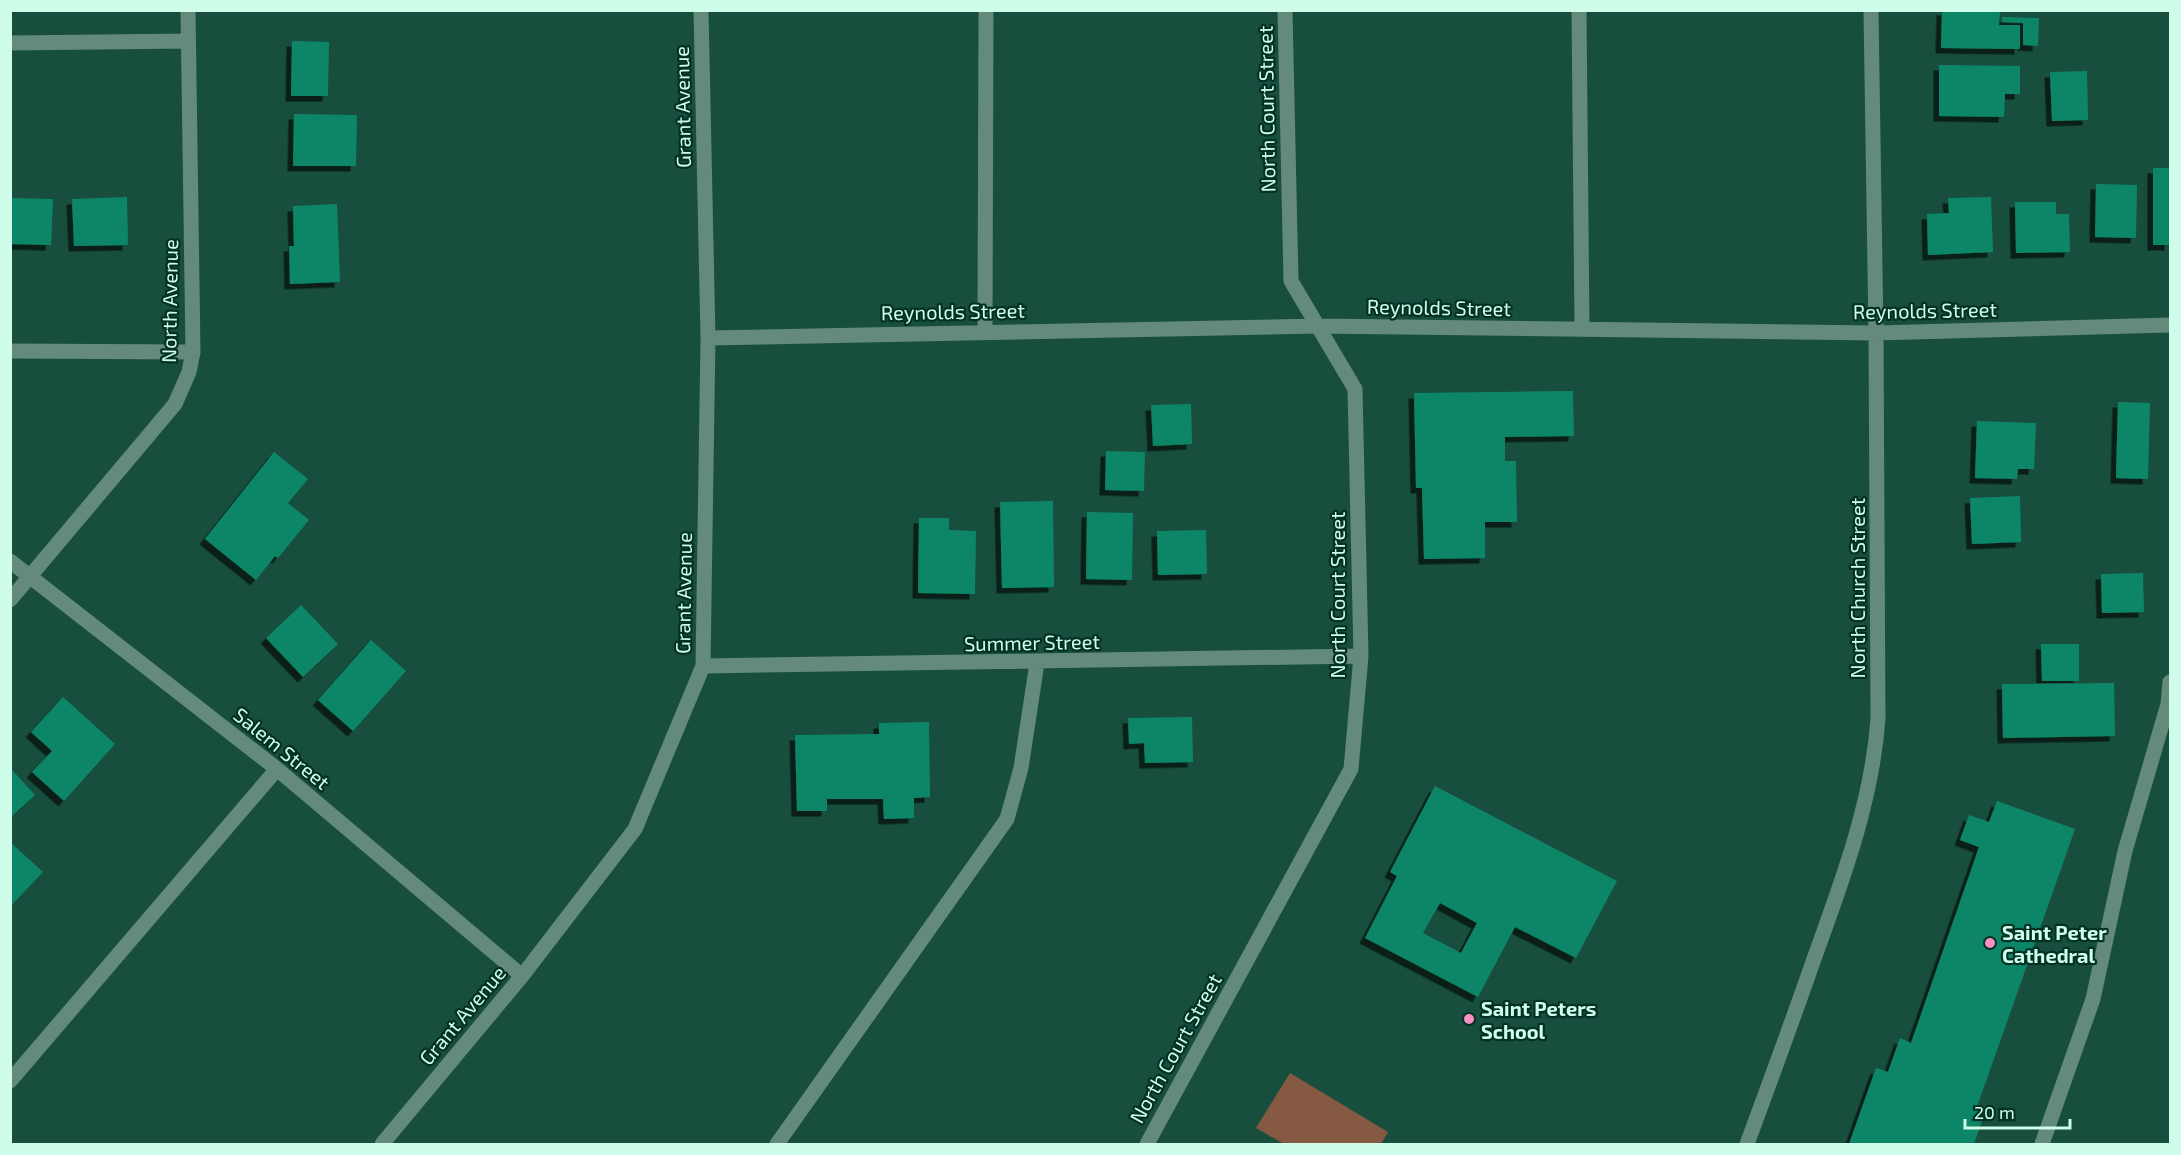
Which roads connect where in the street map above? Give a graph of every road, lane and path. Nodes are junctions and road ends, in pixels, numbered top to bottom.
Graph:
1 (188, 10) edge
2 (701, 10) edge
3 (986, 10) edge
4 (1285, 10) edge
5 (1579, 10) edge
6 (1871, 10) edge
7 (188, 42) junction
8 (10, 43) edge
9 (2170, 325) edge
10 (1317, 326) junction
11 (1582, 329) junction
12 (985, 331) junction
13 (1876, 333) junction
14 (708, 338) junction
15 (10, 351) edge
16 (193, 352) junction
17 (10, 561) edge
18 (29, 578) junction
19 (10, 600) edge
20 (1361, 656) junction
21 (1037, 663) junction
22 (703, 666) junction
23 (2170, 682) edge
24 (277, 769) junction
25 (522, 976) junction
26 (10, 1082) edge
27 (382, 1144) edge
28 (777, 1144) edge
29 (1147, 1144) edge
30 (1747, 1144) edge
31 (2042, 1144) edge

1 - 7 street, North Avenue
2 - 14 street, Grant Avenue
3 - 12 street
4 - 10 street, North Court Street
5 - 11 street
6 - 13 street, North Church Street
7 - 8 street
7 - 16 street, North Avenue
9 - 13 street, Reynolds Street
10 - 11 street, Reynolds Street
10 - 12 street, Reynolds Street
10 - 20 street, North Court Street
11 - 13 street, Reynolds Street
12 - 14 street, Reynolds Street
13 - 30 street, North Church Street
14 - 22 street, Grant Avenue
15 - 16 street
16 - 18 street, North Avenue
17 - 18 street, Salem Street
18 - 19 street, North Avenue
18 - 24 street, Salem Street
20 - 21 street, Summer Street
20 - 29 street, North Court Street
21 - 22 street, Summer Street
21 - 28 street
22 - 25 street, Grant Avenue
23 - 31 street
24 - 25 street, Salem Street
24 - 26 street
25 - 27 street, Grant Avenue

